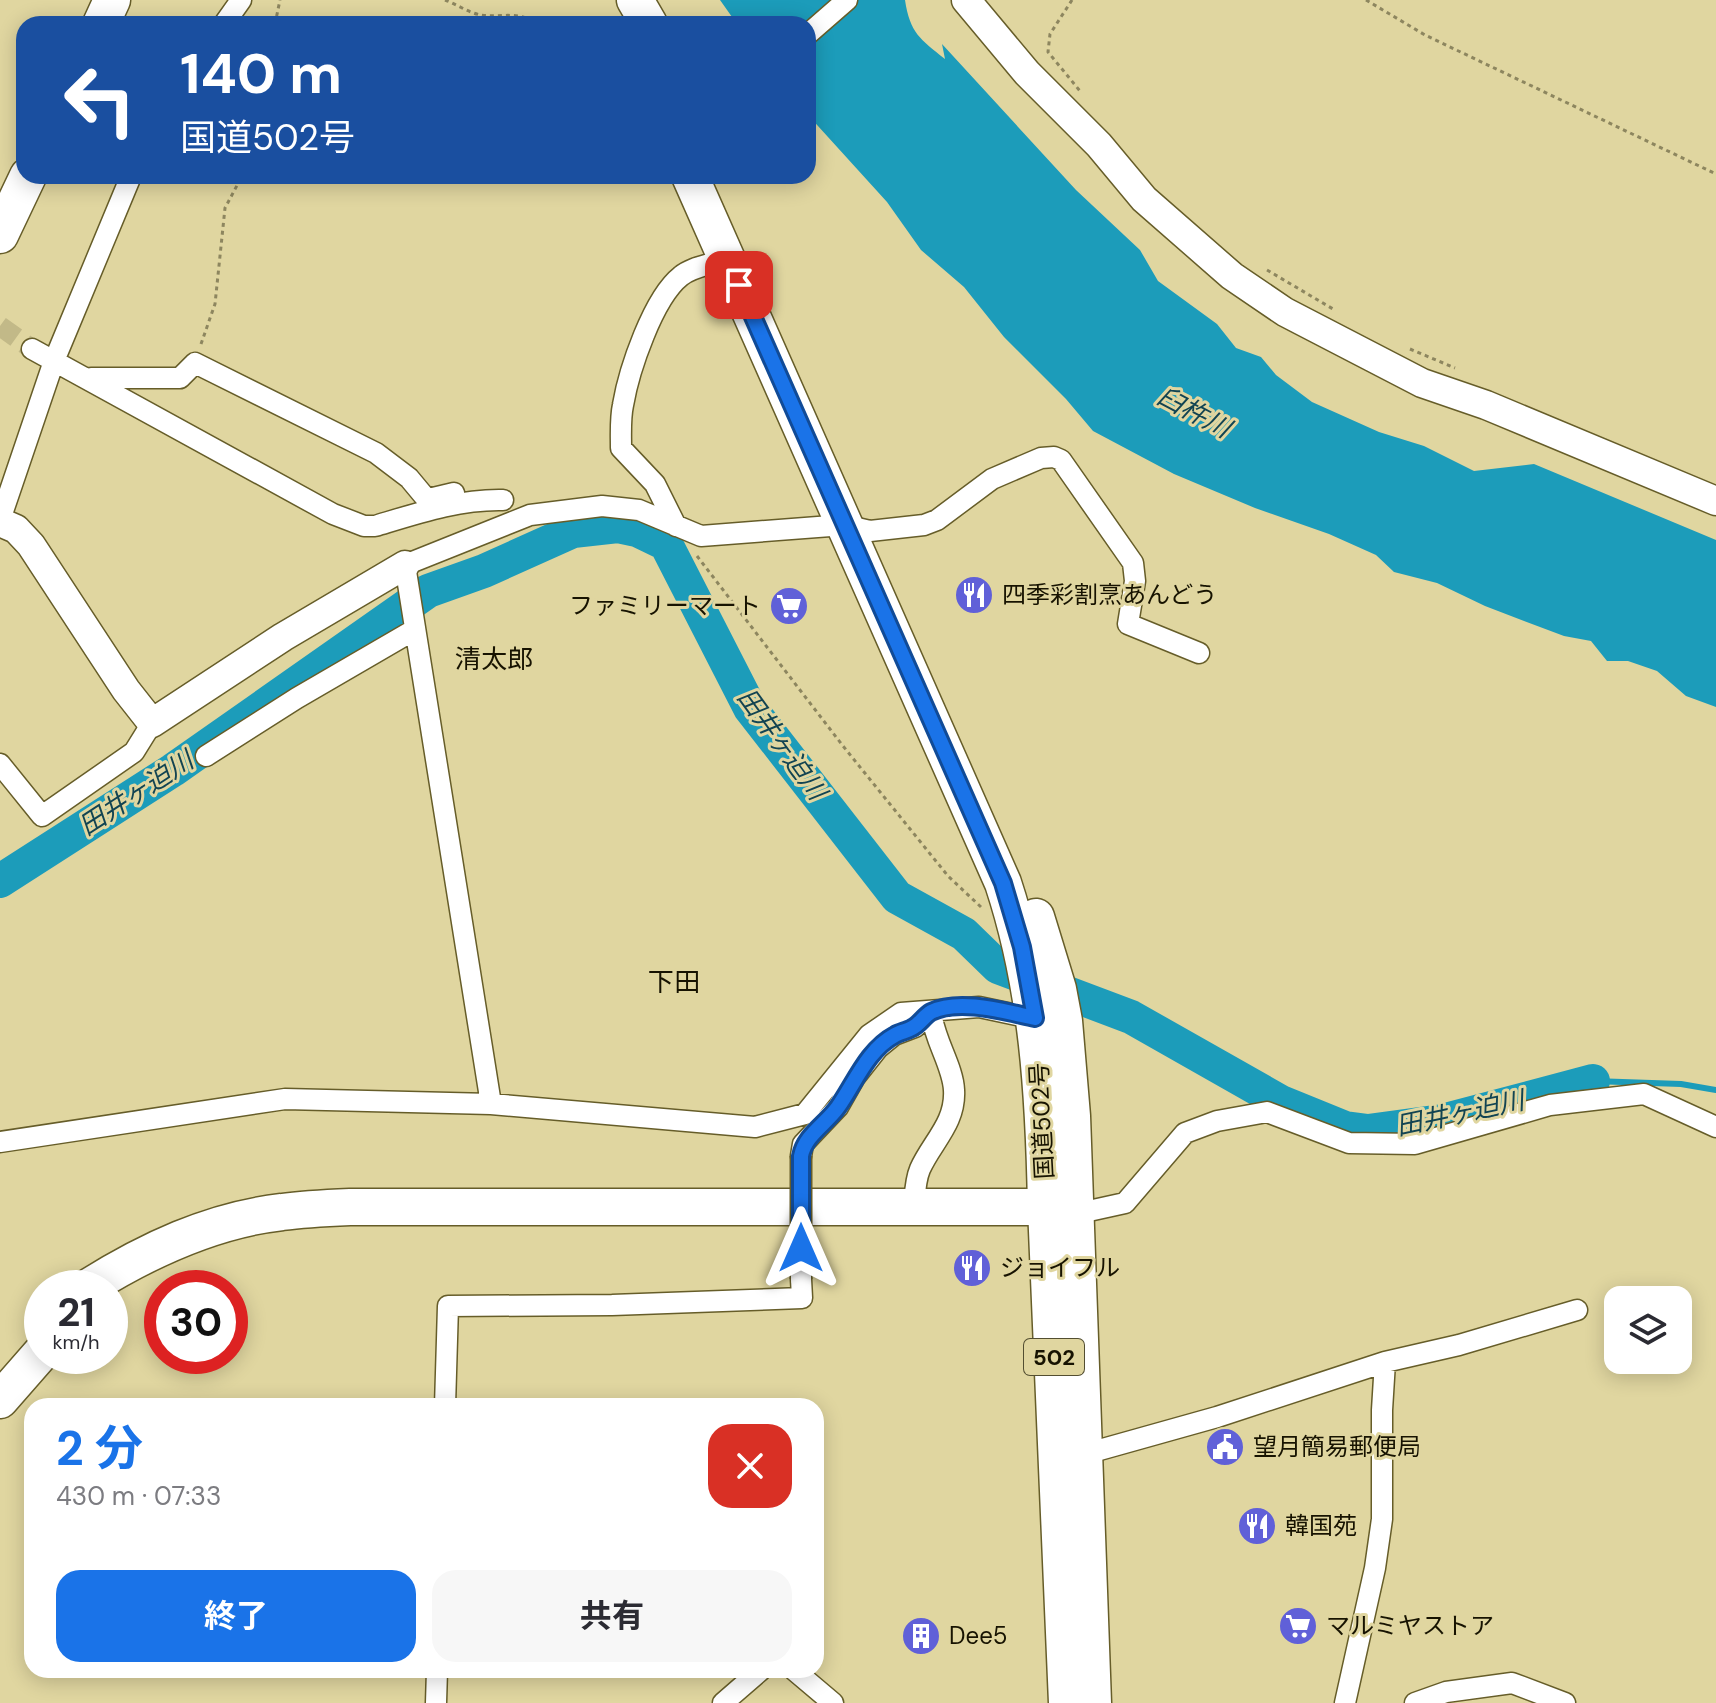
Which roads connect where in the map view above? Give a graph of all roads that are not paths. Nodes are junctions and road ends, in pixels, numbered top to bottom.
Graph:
1 (847, 0) edge
2 (966, 0) edge
3 (816, 27) edge
4 (24, 184) edge
5 (128, 184) edge
6 (694, 184) edge
7 (720, 184) edge
8 (0, 235) edge
9 (727, 258) junction
10 (32, 349) tunnel mouth
11 (54, 361) junction
12 (87, 378) junction
13 (503, 500) junction
14 (1716, 501) edge
15 (530, 515) junction
16 (0, 521) edge
17 (676, 526) junction
18 (857, 528) junction
19 (406, 571) junction
20 (413, 624) junction
21 (1199, 653) dead end
22 (152, 723) junction
23 (206, 756) dead end
24 (0, 764) edge
25 (931, 1012) junction
26 (1049, 1020) junction
27 (491, 1104) junction
28 (1716, 1127) edge
29 (0, 1142) edge
30 (914, 1206) junction
31 (1056, 1216) junction
32 (117, 1270) edge
33 (128, 1286) edge
34 (1577, 1310) dead end
35 (24, 1341) edge
36 (1385, 1362) junction
37 (0, 1365) edge
38 (24, 1373) edge
39 (445, 1398) edge
40 (0, 1400) edge
41 (1085, 1454) junction
42 (437, 1678) edge
43 (752, 1678) edge
44 (803, 1678) edge
45 (436, 1703) edge
46 (723, 1703) edge
47 (833, 1703) edge
48 (1067, 1703) edge
49 (1093, 1703) edge
50 (1345, 1703) edge
51 (1415, 1703) edge
52 (1565, 1703) edge

1 - 3 street
2 - 14 street
4 - 8 highway
5 - 11 street
6 - 9 highway, 国道502号 / 502
7 - 18 highway, 国道502号 / 502
9 - 17 street
9 - 18 highway, 国道502号 / 502
10 - 11 street
11 - 12 street
11 - 16 street
12 - 13 street
12 - 13 street
13 - 15 street
15 - 17 street
15 - 19 street
16 - 22 street
17 - 18 street
18 - 21 street
18 - 26 highway, 国道502号 / 502
19 - 20 street
19 - 22 street
20 - 23 street
20 - 27 street
22 - 24 street
25 - 26 street
25 - 27 street
25 - 30 street
25 - 39 street, bridge
26 - 31 highway, 国道502号 / 502
27 - 29 street
28 - 31 street
30 - 31 highway
30 - 32 highway
31 - 33 highway
31 - 41 highway, 国道502号 / 502
31 - 48 highway, 国道502号 / 502
34 - 36 street
35 - 37 highway
36 - 41 street
36 - 50 street
38 - 40 highway
41 - 49 highway, 国道502号 / 502
42 - 45 street
43 - 46 street
44 - 47 street
51 - 52 street

